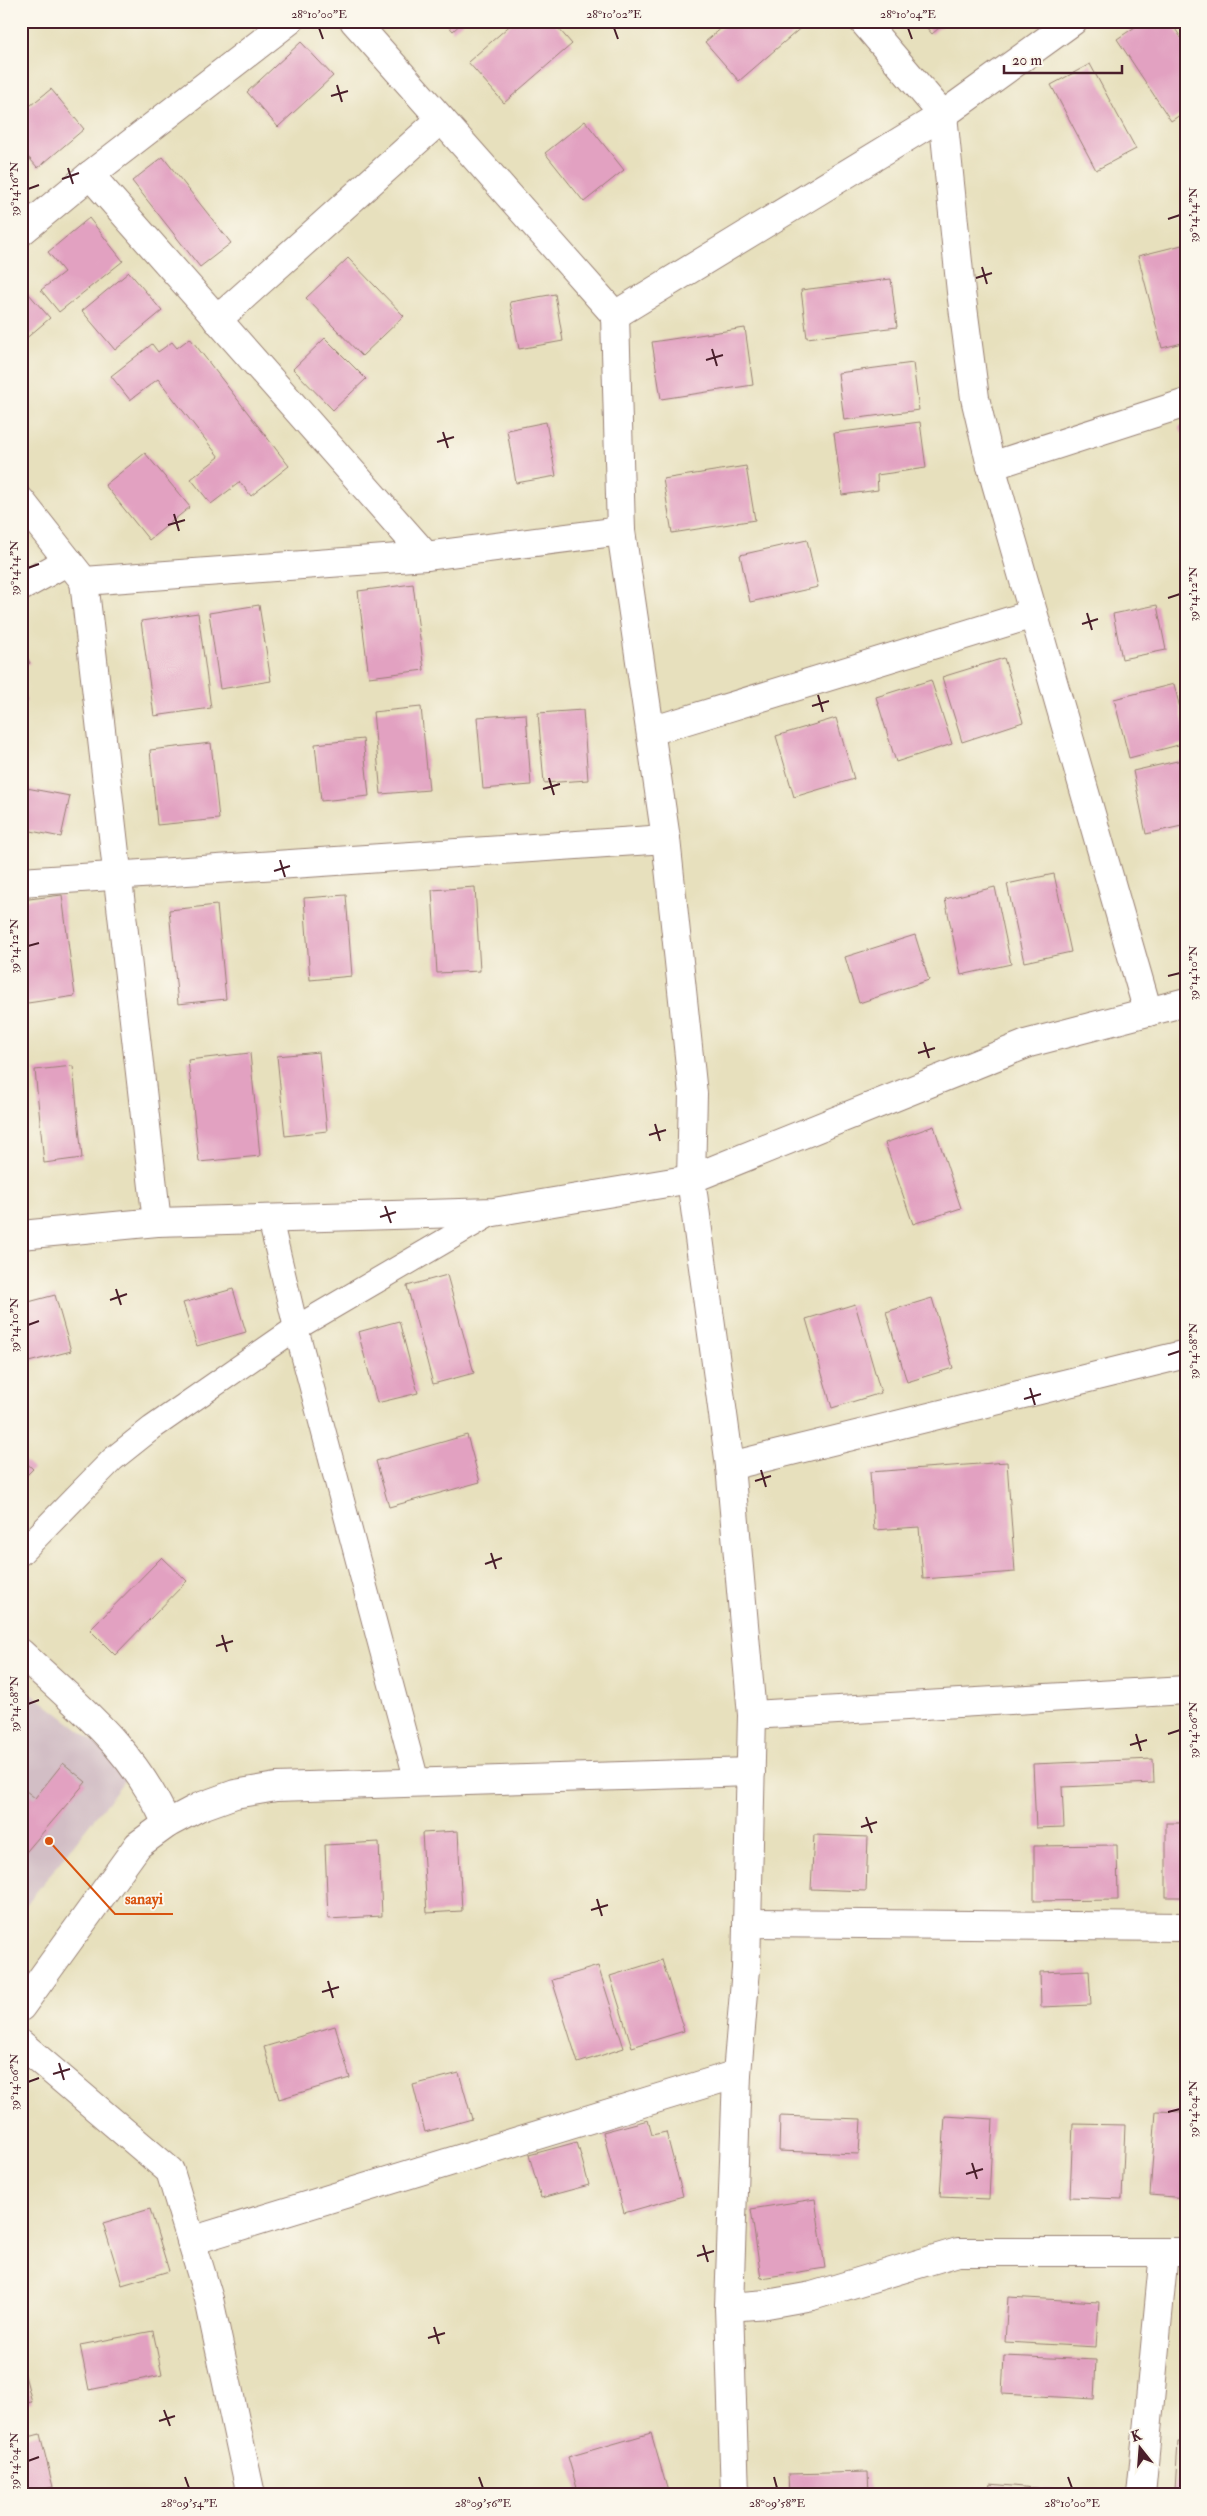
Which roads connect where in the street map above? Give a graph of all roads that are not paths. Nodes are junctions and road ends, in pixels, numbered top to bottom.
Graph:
1 (289, 21) edge
2 (354, 21) edge
3 (863, 21) edge
4 (1073, 21) edge
5 (943, 115) junction
6 (441, 119) junction
7 (90, 175) junction
8 (21, 232) edge
9 (615, 315) junction
10 (217, 320) junction
11 (1186, 403) edge
12 (991, 466) junction
13 (21, 501) edge
14 (621, 531) junction
15 (426, 556) junction
16 (76, 571) junction
17 (21, 586) edge
18 (1033, 614) junction
19 (651, 731) junction
20 (666, 839) junction
21 (117, 876) junction
22 (21, 882) edge
23 (1186, 1002) edge
24 (1148, 1012) junction
25 (691, 1179) junction
26 (494, 1212) junction
27 (270, 1219) junction
28 (158, 1222) junction
29 (21, 1235) edge
30 (296, 1328) junction
31 (1186, 1354) edge
32 (730, 1466) junction
33 (21, 1553) edge
34 (21, 1653) edge
35 (1186, 1690) edge
36 (752, 1715) junction
37 (751, 1772) junction
38 (417, 1782) junction
39 (167, 1824) junction
40 (748, 1923) junction
41 (1186, 1927) edge
42 (21, 2007) edge
43 (21, 2044) edge
44 (738, 2074) junction
45 (191, 2241) junction
46 (1175, 2252) edge
47 (729, 2307) junction
48 (251, 2495) edge
49 (735, 2495) edge
50 (1141, 2495) edge

1 - 7 street
2 - 6 street
3 - 5 street
4 - 5 street
5 - 9 street
5 - 12 street
6 - 9 street
6 - 10 street
7 - 8 street
7 - 10 street
9 - 14 street
10 - 15 street
11 - 12 street
12 - 18 street
13 - 16 street
14 - 15 street
14 - 19 street
15 - 16 street
16 - 17 street
16 - 21 street
18 - 19 street
18 - 24 street
19 - 20 street
20 - 21 street
20 - 25 street
21 - 22 street
21 - 28 street
23 - 24 street
24 - 25 street
25 - 26 street
25 - 32 street
26 - 27 street
26 - 30 lane
27 - 28 street
27 - 30 lane
28 - 29 street
30 - 33 lane
30 - 38 lane
31 - 32 street
32 - 36 street
34 - 39 street
35 - 36 street
36 - 37 street
37 - 38 street
37 - 40 street
38 - 39 street
39 - 42 street
40 - 41 street
40 - 44 street
43 - 45 street
44 - 45 street
44 - 47 street
45 - 48 street
46 - 47 street
46 - 50 street
47 - 49 street

